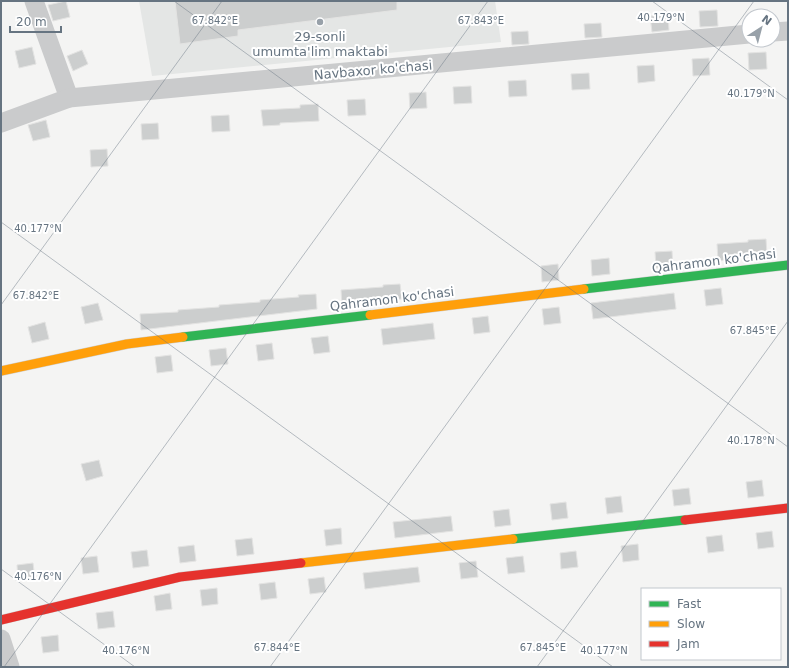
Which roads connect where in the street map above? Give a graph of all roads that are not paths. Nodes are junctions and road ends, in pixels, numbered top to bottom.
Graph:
1 (34, 1) edge
2 (741, 35) edge
3 (69, 98) junction
4 (1, 124) edge
5 (788, 265) edge
6 (1, 371) edge
7 (788, 508) edge
8 (1, 620) edge

1 - 3 street
2 - 3 street, Navbaxor ko'chasi
3 - 4 street, Navbaxor ko'chasi
5 - 6 street, Qahramon ko'chasi
7 - 8 street

